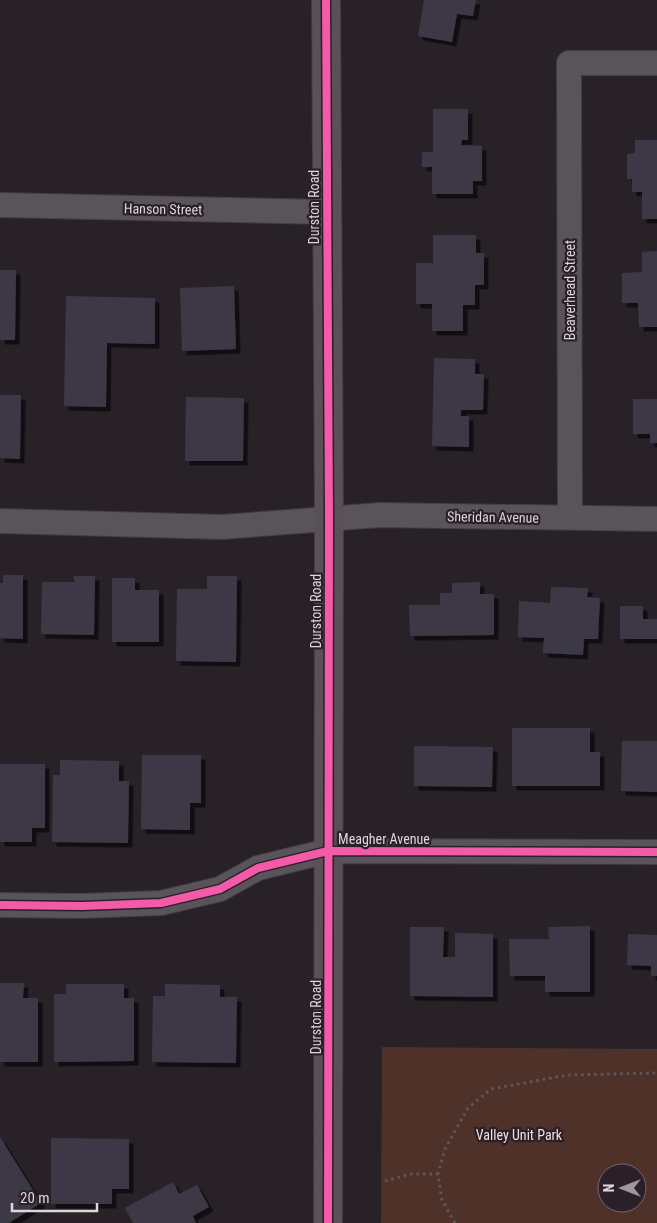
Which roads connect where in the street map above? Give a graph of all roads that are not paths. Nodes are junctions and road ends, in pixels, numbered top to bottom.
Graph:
1 (326, 0) edge
2 (657, 63) edge
3 (0, 206) edge
4 (326, 212) junction
5 (570, 517) junction
6 (329, 518) junction
7 (657, 519) edge
8 (0, 521) edge
9 (328, 851) junction
10 (657, 852) edge
11 (0, 905) edge
12 (328, 1223) edge

1 - 4 main road, Durston Road
2 - 5 street, Beaverhead Street
3 - 4 street, Hanson Street
4 - 6 main road, Durston Road
5 - 6 street, Sheridan Avenue
5 - 7 street, Sheridan Avenue
6 - 8 street, Sheridan Avenue
6 - 9 main road, Durston Road
9 - 10 street, Meagher Avenue
9 - 11 street, Meagher Avenue
9 - 12 main road, Durston Road

